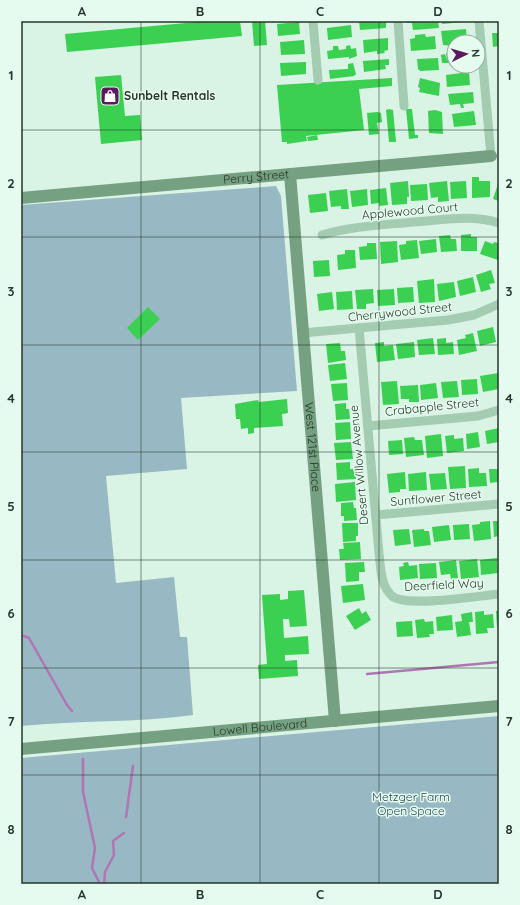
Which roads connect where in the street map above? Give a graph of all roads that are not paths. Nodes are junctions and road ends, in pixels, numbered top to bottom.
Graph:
1 (313, 21) edge
2 (398, 21) edge
3 (479, 21) edge
4 (318, 80) dead end
5 (404, 106) dead end
6 (491, 156) joint
7 (290, 174) junction
8 (21, 198) edge
9 (499, 223) edge
10 (322, 235) dead end
11 (499, 304) edge
12 (360, 328) junction
13 (302, 333) junction
14 (499, 410) edge
15 (368, 426) junction
16 (499, 504) edge
17 (376, 515) junction
18 (499, 594) edge
19 (390, 600) joint
20 (499, 706) edge
21 (335, 721) junction
22 (21, 749) edge

1 - 4 street
2 - 5 street
3 - 6 street
6 - 7 street, Perry Street
7 - 8 street, Perry Street
7 - 13 street, West 121st Place
9 - 10 street, Applewood Court
11 - 12 street, Cherrywood Street
12 - 13 street, Cherrywood Street
12 - 15 street, Desert Willow Avenue
13 - 21 street, West 121st Place
14 - 15 street, Crabapple Street
15 - 17 street, Desert Willow Avenue
16 - 17 street, Sunflower Street
17 - 19 street, Desert Willow Avenue
18 - 19 street, Deerfield Way
20 - 21 street, Lowell Boulevard
21 - 22 street, Lowell Boulevard

